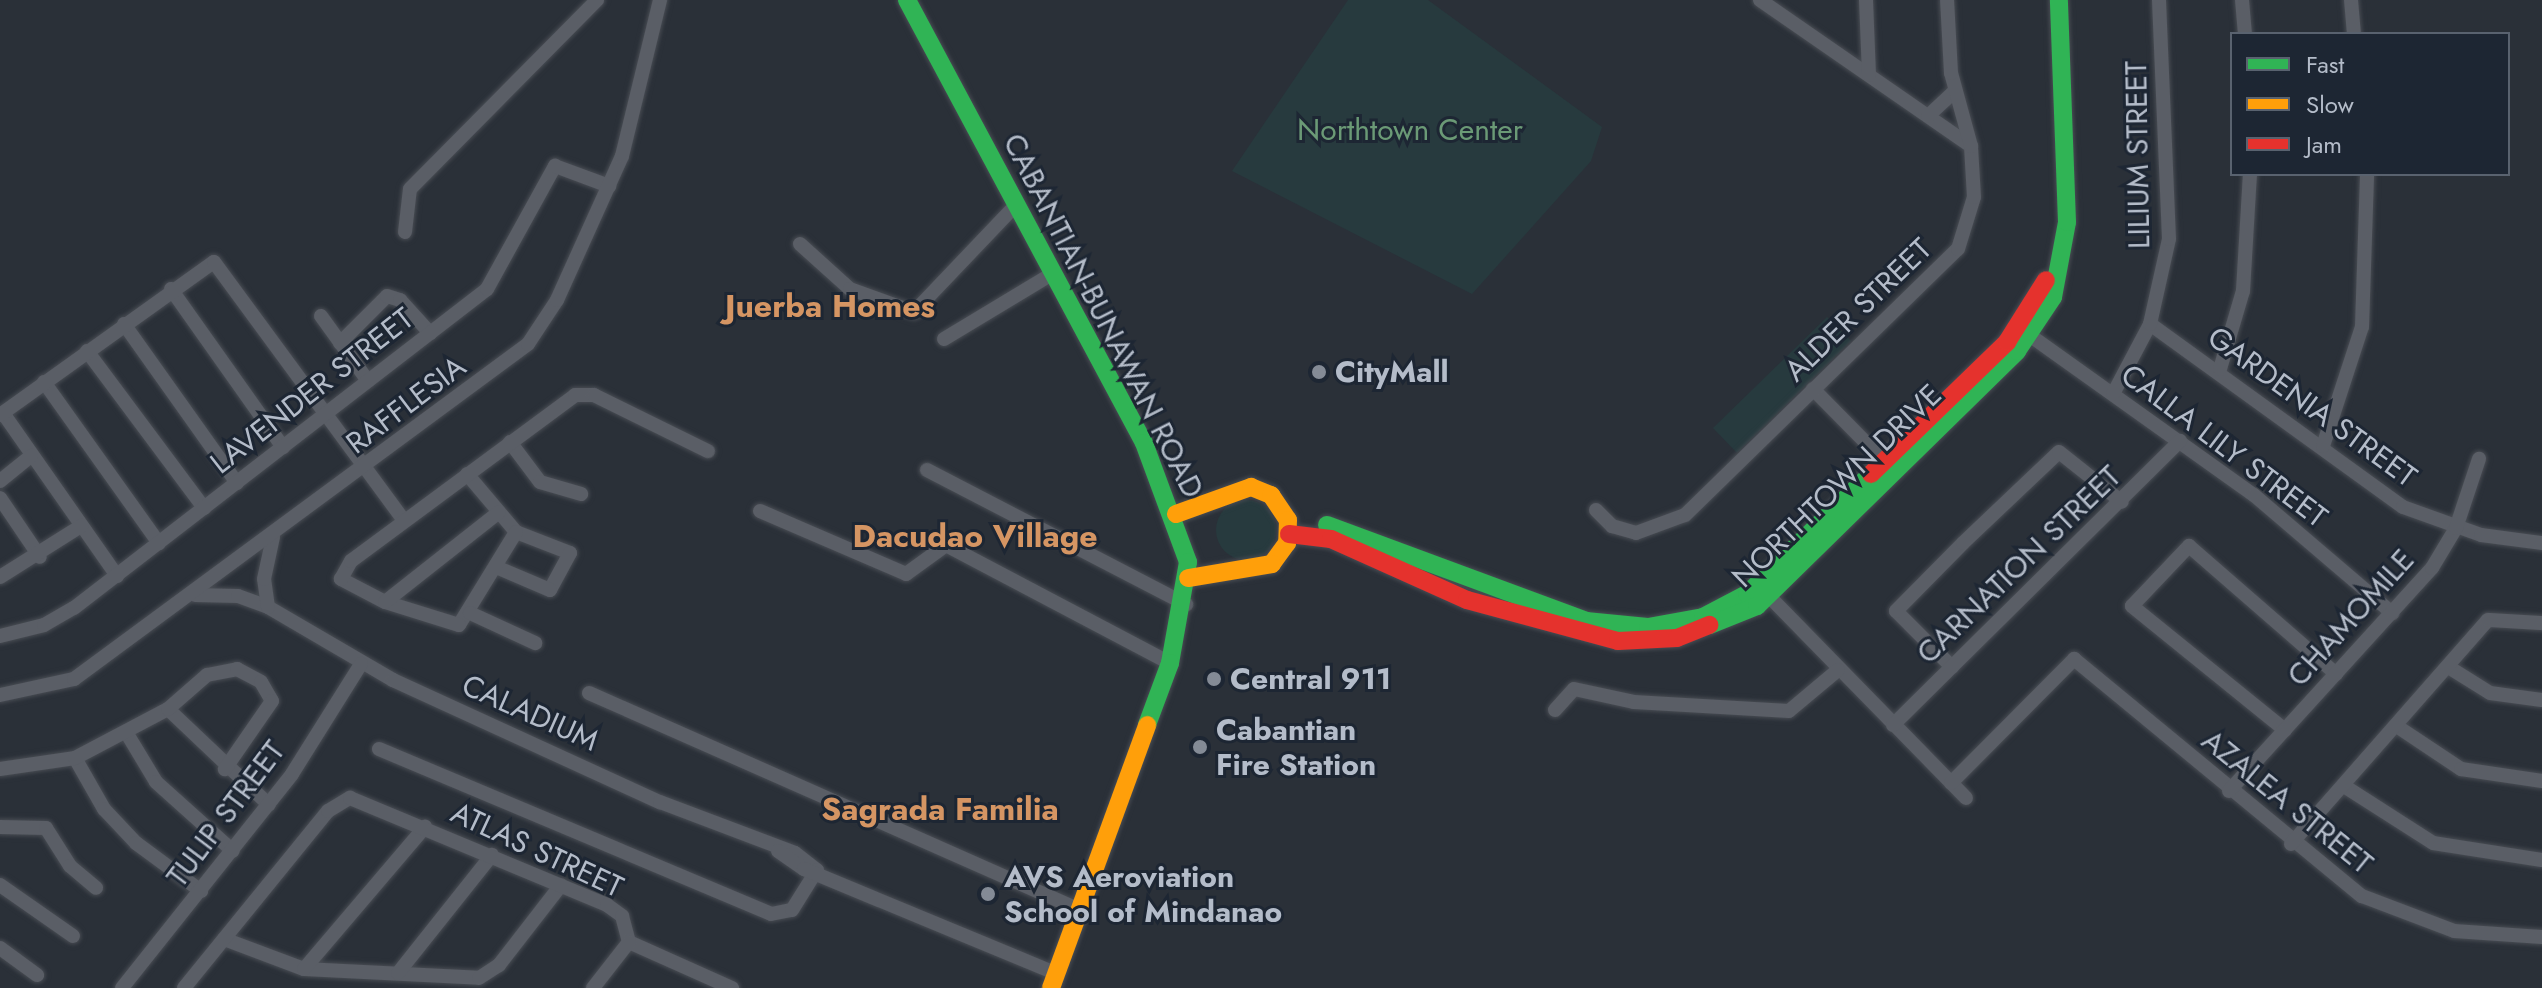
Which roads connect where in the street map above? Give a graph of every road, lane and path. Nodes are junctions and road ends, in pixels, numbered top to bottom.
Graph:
1 (597, 0) edge
2 (660, 0) edge
3 (907, 0) edge
4 (1760, 0) edge
5 (1788, 0) edge
6 (1866, 0) edge
7 (1947, 0) edge
8 (2046, 0) edge
9 (2059, 0) edge
10 (2159, 0) edge
11 (2242, 0) edge
12 (2351, 0) edge
13 (1789, 20) junction
14 (2245, 32) edge
15 (2354, 32) edge
16 (1869, 75) junction
17 (1954, 92) junction
18 (1928, 116) junction
19 (1971, 146) junction
20 (2250, 176) edge
21 (2367, 176) edge
22 (609, 186) junction
23 (1015, 206) junction
24 (405, 232) dead end
25 (800, 244) dead end
26 (1050, 275) junction
27 (171, 289) junction
28 (321, 316) dead end
29 (124, 324) junction
30 (2150, 324) junction
31 (2025, 332) junction
32 (430, 333) junction
33 (944, 339) dead end
34 (340, 343) junction
35 (87, 351) junction
36 (2220, 369) junction
37 (368, 381) junction
38 (44, 382) junction
39 (1813, 389) junction
40 (2113, 394) junction
41 (327, 413) junction
42 (2, 414) edge
43 (2180, 441) junction
44 (510, 442) junction
45 (2323, 446) junction
46 (283, 447) junction
47 (708, 451) dead end
48 (31, 456) junction
49 (2479, 459) dead end
50 (1889, 466) junction
51 (366, 467) junction
52 (927, 470) dead end
53 (467, 474) junction
54 (0, 481) edge
55 (237, 483) junction
56 (581, 494) dead end
57 (0, 498) edge
58 (2122, 502) junction
59 (204, 508) junction
60 (1596, 510) dead end
61 (760, 511) dead end
62 (499, 512) junction
63 (1176, 514) junction
64 (404, 521) junction
65 (81, 526) junction
66 (1288, 527) junction
67 (2456, 528) junction
68 (516, 532) junction
69 (273, 537) junction
70 (159, 543) junction
71 (2542, 543) edge
72 (40, 557) junction
73 (496, 567) junction
74 (117, 576) junction
75 (0, 577) edge
76 (1188, 578) junction
77 (1762, 589) junction
78 (195, 595) junction
79 (385, 602) junction
80 (1186, 604) junction
81 (268, 607) junction
82 (470, 613) junction
83 (2392, 613) junction
84 (2542, 623) edge
85 (0, 636) edge
86 (535, 643) dead end
87 (1170, 663) junction
88 (361, 664) junction
89 (1952, 667) junction
90 (2450, 668) junction
91 (1838, 670) junction
92 (2336, 674) junction
93 (589, 693) dead end
94 (0, 695) edge
95 (2542, 700) edge
96 (168, 709) junction
97 (1555, 710) dead end
98 (1893, 725) junction
99 (2398, 727) junction
100 (2285, 730) junction
101 (126, 732) junction
102 (379, 749) dead end
103 (75, 758) junction
104 (0, 769) edge
105 (225, 769) junction
106 (2542, 781) edge
107 (1951, 783) junction
108 (2344, 786) junction
109 (2229, 791) junction
110 (1966, 798) dead end
111 (269, 805) junction
112 (0, 827) edge
113 (425, 827) junction
114 (2291, 844) junction
115 (233, 851) junction
116 (492, 855) junction
117 (2542, 860) edge
118 (817, 870) junction
119 (0, 885) edge
120 (561, 885) junction
121 (96, 888) dead end
122 (201, 891) junction
123 (1080, 910) junction
124 (73, 936) dead end
125 (2542, 937) edge
126 (224, 939) junction
127 (629, 942) junction
128 (0, 948) edge
129 (304, 969) junction
130 (398, 973) junction
131 (37, 975) dead end
132 (1054, 981) edge
133 (122, 988) edge
134 (184, 988) edge
135 (593, 988) edge
136 (732, 988) edge

1 - 24 street
2 - 22 street, RAFFLESIA
3 - 23 street, CABANTIAN-BUNAWAN ROAD
4 - 13 street
5 - 13 street
6 - 16 street
7 - 17 street, ALDER STREET
8 - 31 street, NORTHTOWN DRIVE
9 - 31 street, NORTHTOWN DRIVE
10 - 30 street, LILIUM STREET
11 - 14 street
12 - 15 street
13 - 16 street
16 - 18 street
17 - 18 street
17 - 19 street, ALDER STREET
18 - 19 street
19 - 39 street, ALDER STREET
20 - 36 street
21 - 45 street
22 - 32 street, LAVENDER STREET
22 - 51 street, RAFFLESIA
23 - 25 street
23 - 26 street, CABANTIAN-BUNAWAN ROAD
26 - 33 street
26 - 63 street, CABANTIAN-BUNAWAN ROAD
27 - 29 street
27 - 41 street
27 - 46 street
28 - 34 street
29 - 35 street
29 - 55 street
30 - 36 street, GARDENIA STREET
30 - 40 street, LILIUM STREET
31 - 40 street, CALLA LILY STREET
31 - 50 street, NORTHTOWN DRIVE
32 - 34 street
32 - 37 street, LAVENDER STREET
34 - 37 street
35 - 38 street
35 - 59 street
36 - 45 street, GARDENIA STREET
37 - 41 street, LAVENDER STREET
38 - 42 street
38 - 70 street
39 - 50 street
39 - 60 street, ALDER STREET
40 - 43 street, CALLA LILY STREET
41 - 46 street, LAVENDER STREET
41 - 51 street
42 - 48 street
43 - 58 street, CARNATION STREET
43 - 83 street, CALLA LILY STREET
44 - 47 street
44 - 53 street
44 - 56 street
45 - 67 street, GARDENIA STREET
46 - 55 street, LAVENDER STREET
48 - 54 street
48 - 65 street
49 - 67 street, CHAMOMILE
50 - 77 street, NORTHTOWN DRIVE
51 - 64 street
51 - 69 street, RAFFLESIA
52 - 80 street
53 - 62 street
53 - 64 street
55 - 59 street, LAVENDER STREET
57 - 72 street
58 - 89 street, CARNATION STREET
58 - 89 street
59 - 70 street, LAVENDER STREET
61 - 87 street
62 - 68 street
62 - 79 street
63 - 66 street
63 - 76 street, CABANTIAN-BUNAWAN ROAD
64 - 79 street
65 - 72 street
65 - 74 street
66 - 76 street
66 - 77 street, NORTHTOWN DRIVE
67 - 71 street, GARDENIA STREET
67 - 83 street, CHAMOMILE
68 - 73 street
68 - 73 street
69 - 78 street, RAFFLESIA
69 - 81 street
70 - 74 street, LAVENDER STREET
72 - 75 street
73 - 82 street
74 - 85 street, LAVENDER STREET
76 - 80 street, CABANTIAN-BUNAWAN ROAD
77 - 91 street
78 - 81 street, CALADIUM
78 - 94 street, RAFFLESIA
79 - 82 street
80 - 87 street, CABANTIAN-BUNAWAN ROAD
81 - 88 street, CALADIUM
82 - 86 street
83 - 92 street, CHAMOMILE
84 - 90 street
87 - 123 street, CABANTIAN-BUNAWAN ROAD
88 - 111 street, TULIP STREET
88 - 118 street, CALADIUM
89 - 98 street, CARNATION STREET
90 - 95 street
90 - 99 street
91 - 97 street
91 - 98 street
92 - 100 street, CHAMOMILE
92 - 100 street
93 - 123 street
96 - 101 street
96 - 105 street
96 - 105 street
98 - 107 street
99 - 106 street
99 - 108 street
100 - 109 street, CHAMOMILE
101 - 103 street
101 - 115 street
102 - 118 street
103 - 104 street
103 - 122 street
105 - 111 street
107 - 109 street, AZALEA STREET
107 - 110 street
108 - 114 street
108 - 117 street
109 - 114 street, AZALEA STREET
111 - 115 street, TULIP STREET
112 - 121 street
113 - 116 street, ATLAS STREET
113 - 126 street, ATLAS STREET
113 - 129 street
114 - 125 street, AZALEA STREET
115 - 122 street, TULIP STREET
116 - 120 street, ATLAS STREET
116 - 130 street
118 - 132 street, CALADIUM
119 - 124 street
120 - 127 street, ATLAS STREET
120 - 130 street
122 - 133 street, TULIP STREET
123 - 132 street, CABANTIAN-BUNAWAN ROAD
126 - 129 street
126 - 134 street
127 - 135 street
127 - 136 street, ATLAS STREET
128 - 131 street
129 - 130 street

